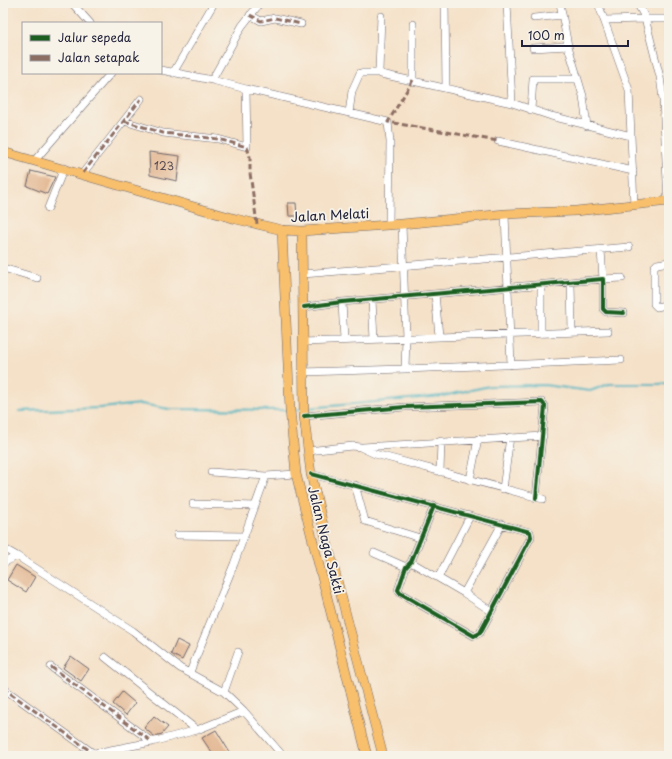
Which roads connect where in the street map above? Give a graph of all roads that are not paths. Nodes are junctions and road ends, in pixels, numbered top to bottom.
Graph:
1 (72, 3) edge
2 (214, 3) edge
3 (445, 3) edge
4 (507, 3) edge
5 (560, 3) edge
6 (598, 3) edge
7 (637, 3) edge
8 (258, 4) edge
9 (250, 15) junction
10 (562, 15) junction
11 (381, 16) dead end
12 (534, 18) dead end
13 (646, 19) junction
14 (669, 19) edge
15 (604, 20) junction
16 (89, 22) edge
17 (300, 24) dead end
18 (413, 24) dead end
19 (568, 46) junction
20 (533, 48) dead end
21 (162, 70) edge
22 (380, 72) junction
23 (110, 74) edge
24 (173, 74) junction
25 (578, 79) junction
26 (212, 80) junction
27 (413, 80) junction
28 (446, 88) junction
29 (246, 89) junction
30 (666, 98) edge
31 (141, 99) dead end
32 (512, 103) junction
33 (531, 110) junction
34 (349, 113) junction
35 (124, 121) junction
36 (587, 126) junction
37 (667, 132) edge
38 (631, 136) junction
39 (498, 141) dead end
40 (3, 152) edge
41 (667, 159) edge
42 (35, 160) junction
43 (64, 168) junction
44 (634, 171) junction
45 (83, 173) junction
46 (668, 202) edge
47 (634, 205) junction
48 (48, 208) dead end
49 (505, 214) junction
50 (388, 224) junction
51 (402, 224) junction
52 (282, 230) junction
53 (302, 231) junction
54 (629, 248) dead end
55 (601, 250) junction
56 (507, 259) junction
57 (669, 262) edge
58 (403, 266) junction
59 (3, 268) edge
60 (303, 274) junction
61 (37, 278) dead end
62 (622, 278) dead end
63 (603, 279) junction
64 (571, 283) junction
65 (541, 286) junction
66 (507, 288) junction
67 (435, 294) junction
68 (405, 297) junction
69 (372, 300) junction
70 (342, 302) junction
71 (669, 304) edge
72 (304, 307) junction
73 (624, 312) dead end
74 (608, 331) dead end
75 (572, 332) junction
76 (541, 334) junction
77 (438, 336) junction
78 (509, 336) junction
79 (406, 338) junction
80 (374, 339) junction
81 (344, 340) junction
82 (303, 342) junction
83 (621, 360) dead end
84 (510, 365) junction
85 (405, 369) junction
86 (302, 372) junction
87 (304, 416) junction
88 (543, 436) junction
89 (510, 437) junction
90 (478, 439) junction
91 (441, 441) junction
92 (360, 447) junction
93 (308, 451) junction
94 (211, 472) dead end
95 (440, 472) junction
96 (296, 474) junction
97 (312, 474) junction
98 (266, 476) junction
99 (470, 480) junction
100 (355, 485) junction
101 (503, 489) junction
102 (193, 504) dead end
103 (255, 506) junction
104 (434, 506) junction
105 (470, 516) junction
106 (502, 524) junction
107 (177, 535) dead end
108 (244, 536) junction
109 (420, 538) junction
110 (3, 548) edge
111 (374, 553) dead end
112 (17, 556) junction
113 (3, 563) edge
114 (409, 564) junction
115 (438, 578) junction
116 (464, 593) junction
117 (491, 611) junction
118 (238, 652) dead end
119 (105, 657) dead end
120 (51, 667) dead end
121 (190, 672) junction
122 (362, 676) junction
123 (348, 681) junction
124 (3, 688) edge
125 (224, 692) junction
126 (244, 710) junction
127 (197, 730) junction
128 (152, 742) junction
129 (93, 753) junction
130 (79, 756) edge
131 (282, 756) edge
132 (367, 756) edge
133 (383, 756) edge

1 - 16 street
2 - 24 street
3 - 28 street
4 - 32 street
5 - 10 street
6 - 15 street
7 - 13 street
8 - 9 street
9 - 17 street
9 - 26 street
10 - 12 street
10 - 19 street
11 - 22 street
13 - 14 street
13 - 15 street
13 - 30 street
15 - 38 street
18 - 27 street
19 - 20 street
19 - 25 street
21 - 24 street
22 - 27 street
22 - 34 street
23 - 42 street
24 - 26 street
25 - 33 street
25 - 36 street
26 - 29 street
27 - 28 street
28 - 32 street
29 - 34 street
29 - 35 street
30 - 37 street
31 - 35 street
32 - 33 street
33 - 36 street
34 - 50 street
35 - 45 street
36 - 38 street
37 - 41 street
38 - 44 street
39 - 44 street
40 - 42 main road, Jalan Melati
41 - 46 street
42 - 43 main road, Jalan Melati
43 - 45 main road, Jalan Melati
43 - 48 street
44 - 47 street
45 - 52 main road, Jalan Melati
46 - 47 main road, Jalan Melati
47 - 49 main road, Jalan Melati
49 - 51 main road, Jalan Melati
49 - 56 street
50 - 51 main road, Jalan Melati
50 - 53 main road, Jalan Melati
51 - 58 street
52 - 53 main road, Jalan Melati
52 - 96 main road, Jalan Naga Sakti
53 - 60 main road, Jalan Naga Sakti
54 - 55 street
55 - 56 street
55 - 63 street
56 - 58 street
56 - 66 street
57 - 71 street
58 - 60 street
58 - 68 street
59 - 61 street
60 - 72 main road, Jalan Naga Sakti
62 - 63 street
63 - 64 street
63 - 73 street
64 - 65 street
64 - 75 street
65 - 66 street
65 - 76 street
66 - 67 street
66 - 78 street
67 - 68 street
67 - 77 street
68 - 69 street
68 - 79 street
69 - 70 street
69 - 80 street
70 - 72 street
70 - 81 street
72 - 82 main road, Jalan Naga Sakti
74 - 75 street
75 - 76 street
76 - 78 street
77 - 78 street
77 - 79 street
78 - 84 street
79 - 80 street
79 - 85 street
80 - 81 street
81 - 82 street
82 - 86 main road, Jalan Naga Sakti
83 - 84 street
84 - 85 street
85 - 86 street
86 - 87 main road, Jalan Naga Sakti
87 - 88 street
87 - 93 main road, Jalan Naga Sakti
88 - 89 street
88 - 101 street
89 - 90 street
89 - 101 street
90 - 91 street
90 - 99 street
91 - 92 street
91 - 95 street
92 - 93 street
92 - 95 street
93 - 97 main road, Jalan Naga Sakti
94 - 98 street
95 - 99 street
96 - 98 street
96 - 123 main road, Jalan Naga Sakti
97 - 100 street
97 - 122 main road, Jalan Naga Sakti
98 - 103 street
99 - 101 street
100 - 104 street
100 - 109 street
102 - 103 street
103 - 108 street
104 - 105 street
104 - 109 street
105 - 106 street
105 - 115 street
106 - 116 street
106 - 117 street
107 - 108 street
108 - 121 street
109 - 114 street
110 - 112 street
111 - 114 street
112 - 113 street
112 - 121 street
114 - 115 street
114 - 117 street
115 - 116 street
116 - 117 street
118 - 125 street
119 - 127 street
120 - 128 street
121 - 125 street
122 - 123 main road
122 - 133 main road, Jalan Naga Sakti
123 - 132 main road, Jalan Naga Sakti
124 - 129 street
125 - 126 street
126 - 127 street
126 - 131 street
127 - 128 street
128 - 129 street
129 - 130 street

